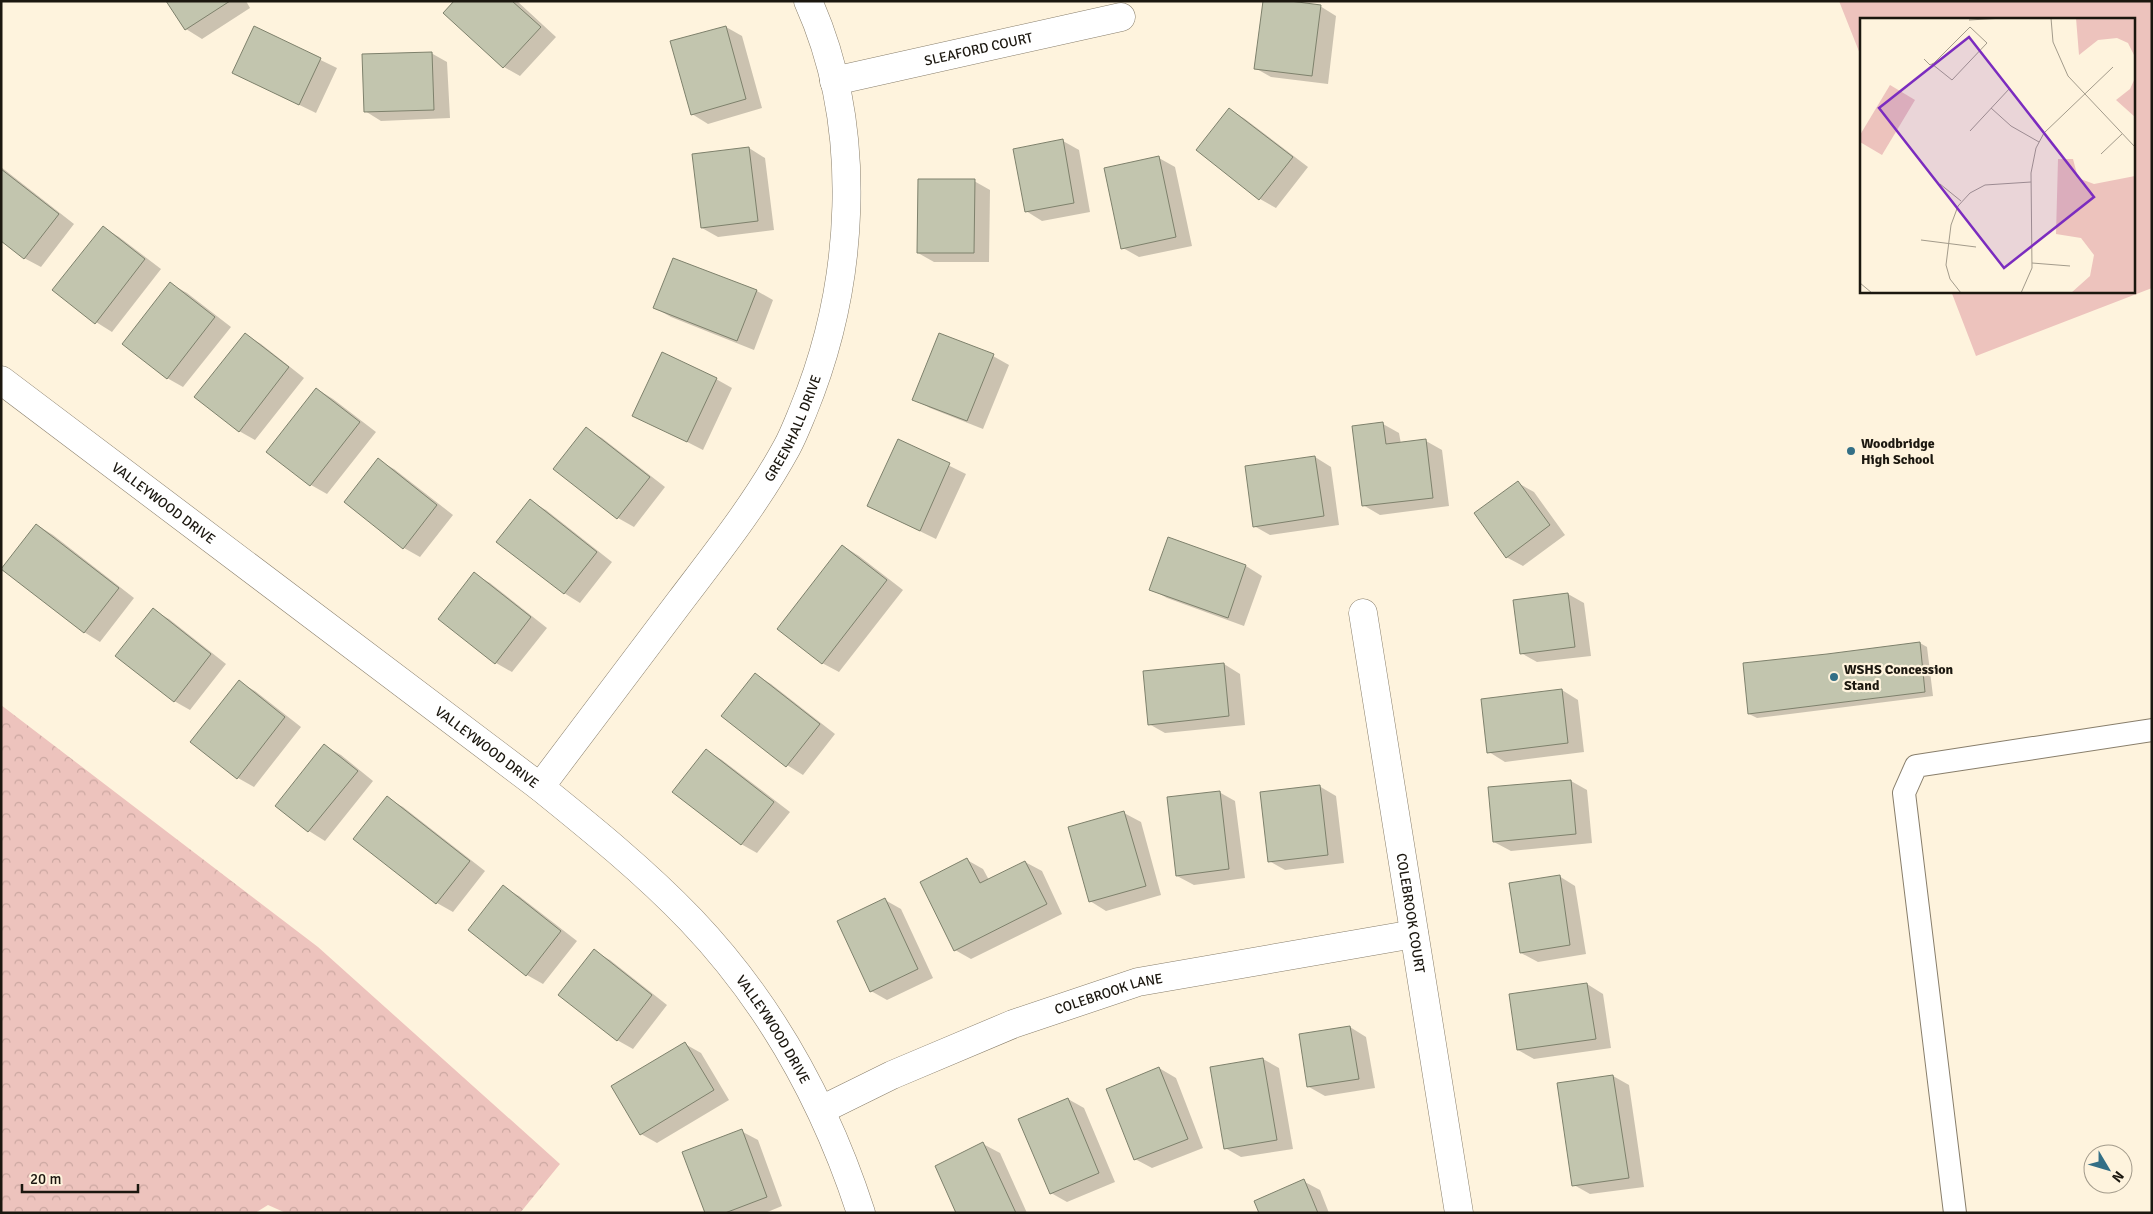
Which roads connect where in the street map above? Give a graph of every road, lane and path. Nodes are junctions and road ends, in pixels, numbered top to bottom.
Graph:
1 (808, 1) edge
2 (1121, 16) dead end
3 (834, 81) junction
4 (1, 380) edge
5 (1363, 612) dead end
6 (2152, 730) edge
7 (540, 787) junction
8 (1414, 934) junction
9 (821, 1110) junction
10 (861, 1213) edge
11 (1459, 1213) edge
12 (1955, 1213) edge

1 - 3 street, GREENHALL DRIVE
2 - 3 street, SLEAFORD COURT
3 - 7 street, GREENHALL DRIVE
4 - 7 street, VALLEYWOOD DRIVE
5 - 8 street, COLEBROOK COURT
6 - 12 lane
7 - 9 street, VALLEYWOOD DRIVE
8 - 9 street, COLEBROOK LANE
8 - 11 street, COLEBROOK COURT
9 - 10 street, VALLEYWOOD DRIVE

